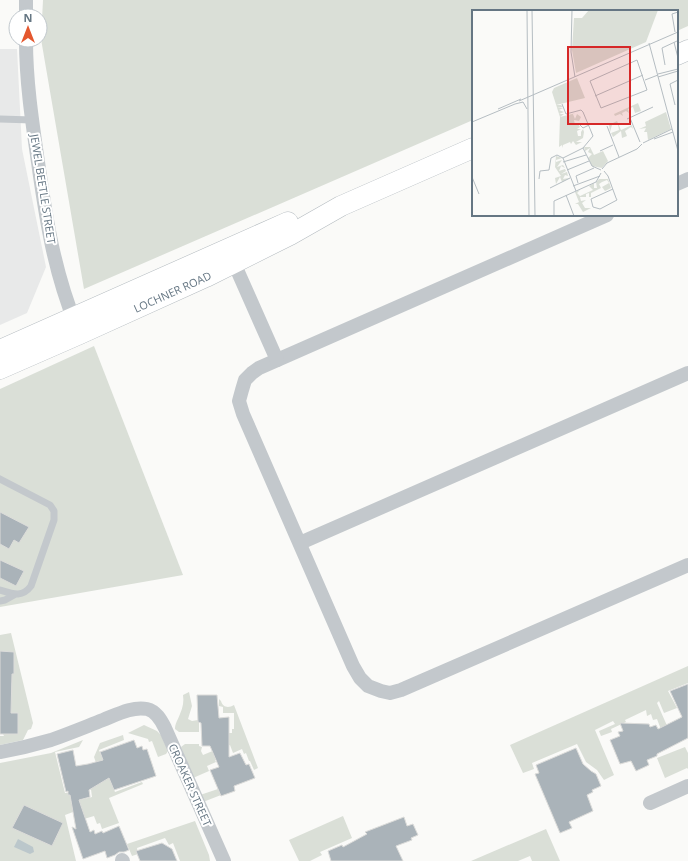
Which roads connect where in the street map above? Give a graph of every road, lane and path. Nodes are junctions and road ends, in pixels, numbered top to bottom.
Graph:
1 (26, 48) edge
2 (688, 50) edge
3 (678, 55) edge
4 (0, 119) edge
5 (32, 120) junction
6 (472, 148) edge
7 (688, 179) edge
8 (678, 184) edge
9 (342, 206) junction
10 (605, 216) edge
11 (234, 263) junction
12 (77, 326) junction
13 (0, 350) edge
14 (277, 360) junction
15 (0, 368) edge
16 (688, 373) edge
17 (0, 479) edge
18 (300, 543) junction
19 (688, 565) edge
20 (0, 590) edge
21 (14, 595) junction
22 (0, 601) edge
23 (0, 752) edge
24 (686, 792) edge
25 (650, 803) dead end
26 (224, 861) edge

1 - 5 street, JEWEL BEETLE STREET
2 - 3 street
4 - 5 lane
5 - 12 street, JEWEL BEETLE STREET
6 - 9 street, LOCHNER ROAD
7 - 8 street
9 - 11 street, LOCHNER ROAD
9 - 12 street, LOCHNER ROAD
10 - 14 street
11 - 12 street, LOCHNER ROAD
11 - 14 street
12 - 13 street, LOCHNER ROAD
12 - 15 street, LOCHNER ROAD
14 - 18 street
16 - 18 street
17 - 21 lane
18 - 19 street
20 - 21 lane
21 - 22 lane
23 - 26 street, CROAKER STREET
24 - 25 street

